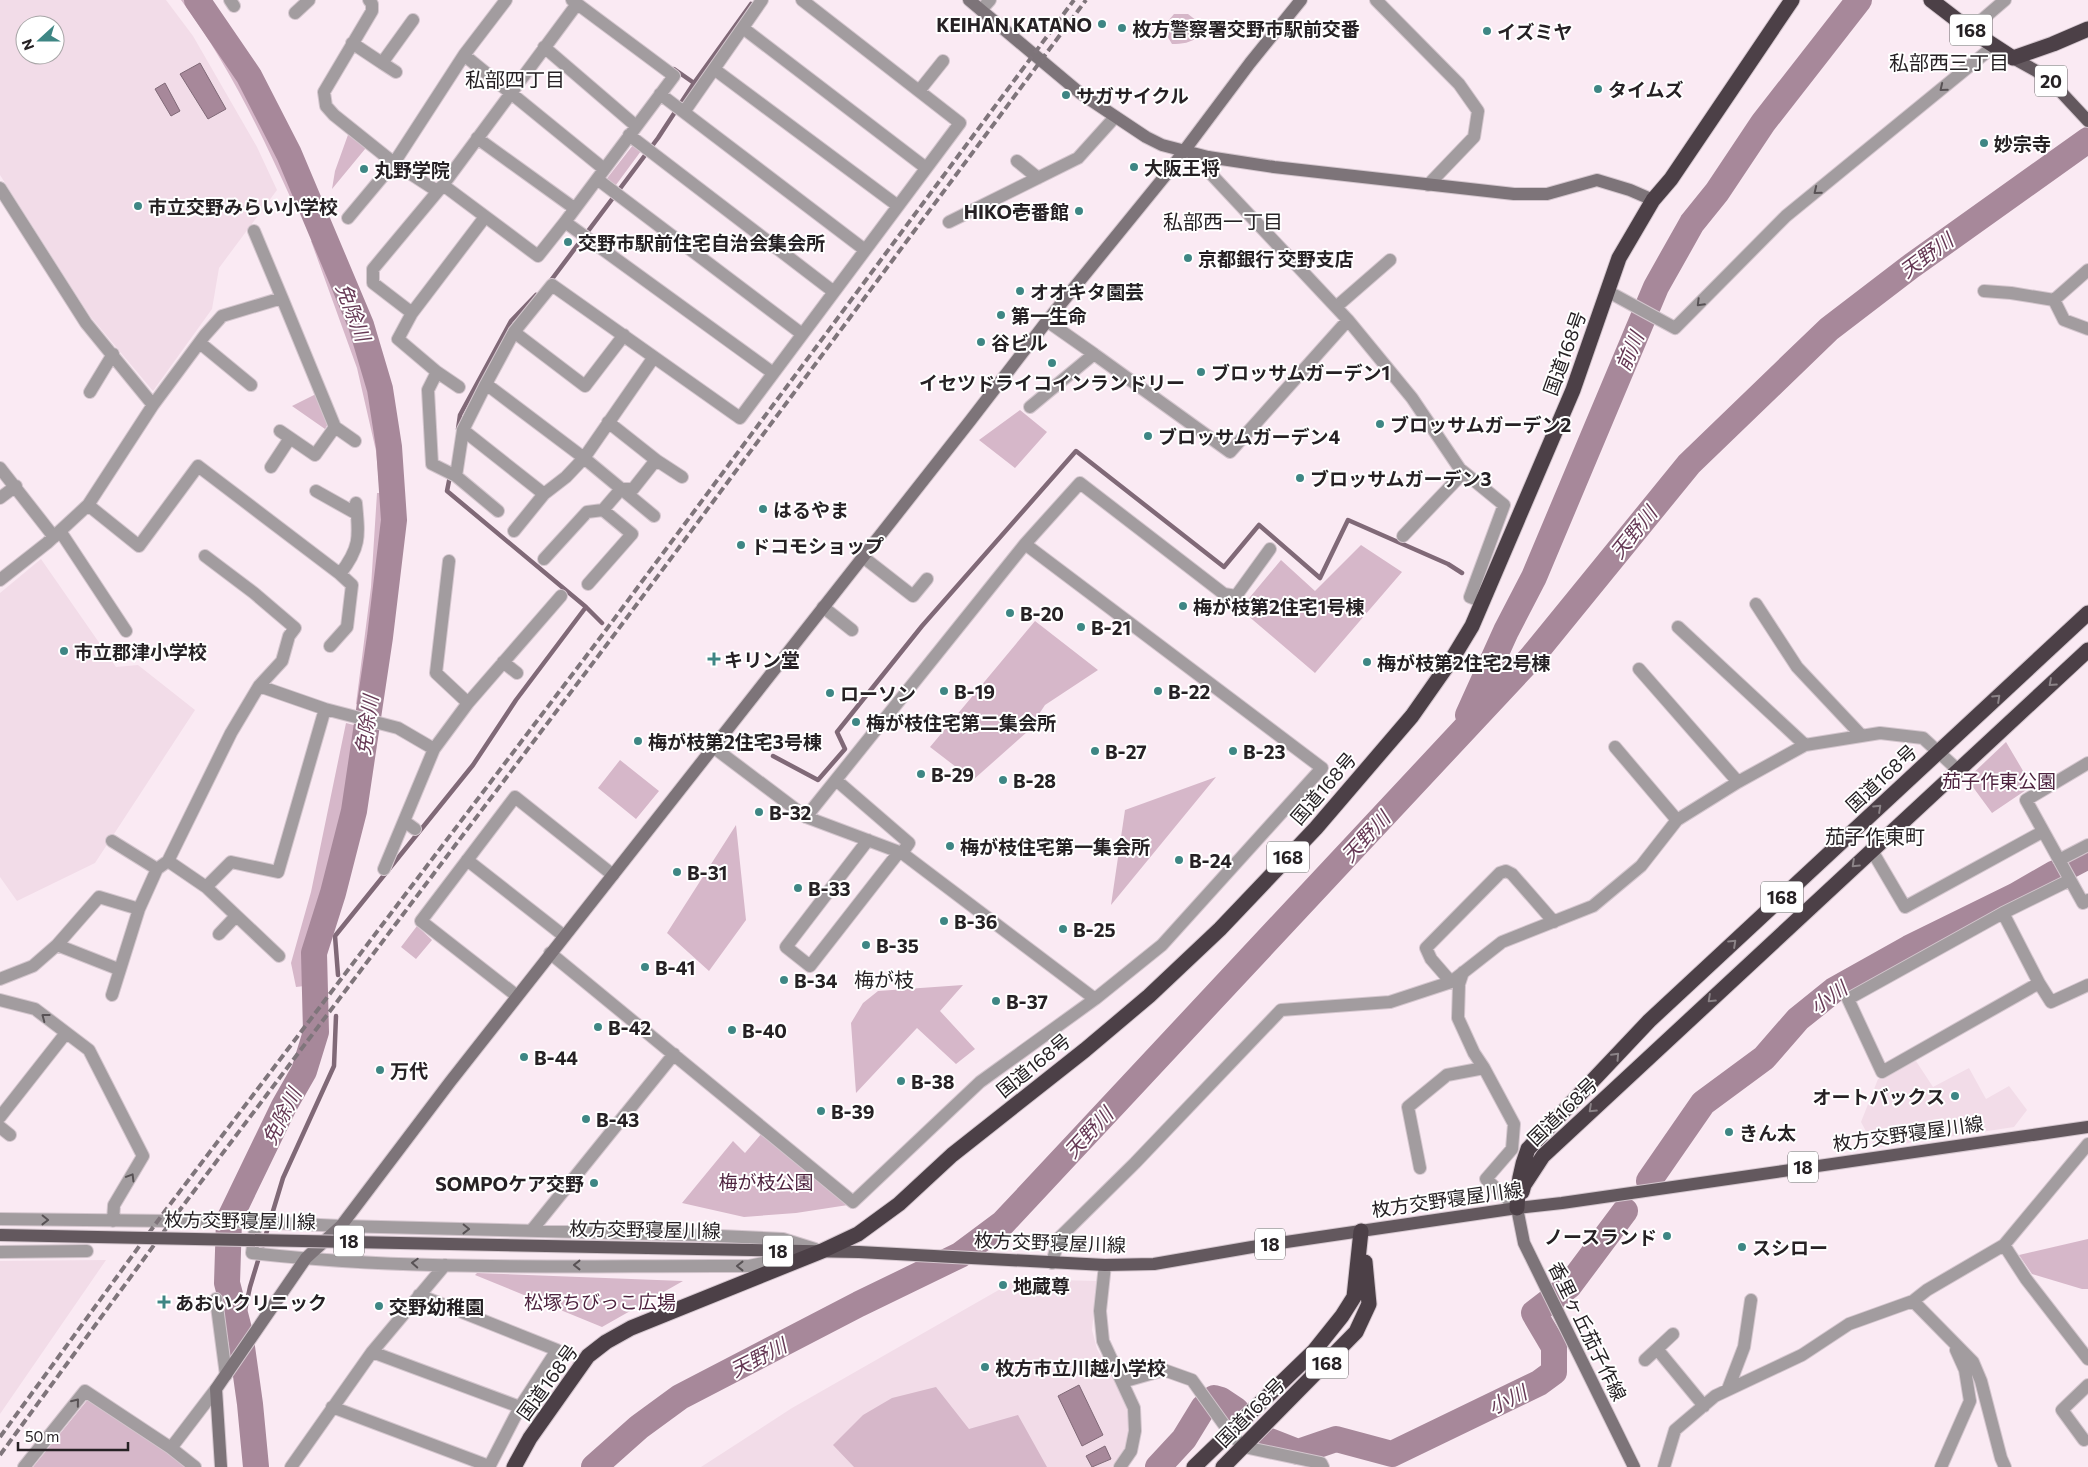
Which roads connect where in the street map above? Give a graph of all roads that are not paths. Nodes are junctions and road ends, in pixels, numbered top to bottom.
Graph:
1 (309, 0) edge
2 (369, 0) edge
3 (506, 0) edge
4 (762, 0) edge
5 (802, 0) edge
6 (969, 0) edge
7 (990, 0) edge
8 (1301, 0) edge
9 (1376, 0) edge
10 (1792, 0) edge
11 (1931, 0) edge
12 (2005, 0) edge
13 (583, 4) edge
14 (982, 10) junction
15 (295, 13) dead end
16 (413, 20) dead end
17 (743, 28) junction
18 (2088, 29) edge
19 (1970, 30) junction
20 (352, 43) junction
21 (1994, 46) junction
22 (544, 48) junction
23 (464, 55) junction
24 (2013, 58) junction
25 (943, 61) dead end
26 (382, 62) junction
27 (714, 69) junction
28 (396, 72) dead end
29 (919, 91) junction
30 (510, 93) junction
31 (660, 94) junction
32 (683, 112) junction
33 (1115, 117) junction
34 (2085, 118) edge
35 (633, 131) junction
36 (477, 138) junction
37 (1183, 152) junction
38 (1208, 157) junction
39 (1017, 161) dead end
40 (394, 163) junction
41 (926, 168) junction
42 (600, 174) junction
43 (1038, 178) junction
44 (1428, 185) junction
45 (0, 188) edge
46 (440, 188) junction
47 (1653, 200) junction
48 (898, 206) junction
49 (574, 208) junction
50 (348, 218) dead end
51 (484, 218) junction
52 (566, 222) junction
53 (950, 222) dead end
54 (254, 231) dead end
55 (866, 250) junction
56 (1390, 260) dead end
57 (2088, 270) edge
58 (1607, 291) junction
59 (1984, 291) dead end
60 (834, 292) junction
61 (282, 298) junction
62 (2054, 300) junction
63 (1336, 307) junction
64 (412, 313) junction
65 (1348, 320) junction
66 (1046, 321) junction
67 (2088, 329) edge
68 (514, 332) junction
69 (802, 334) junction
70 (624, 336) junction
71 (200, 343) junction
72 (113, 354) junction
73 (1094, 354) junction
74 (654, 357) junction
75 (437, 372) junction
76 (774, 373) junction
77 (486, 384) junction
78 (251, 385) dead end
79 (459, 387) dead end
80 (90, 392) dead end
81 (153, 405) junction
82 (1030, 407) dead end
83 (608, 422) junction
84 (335, 427) junction
85 (463, 430) junction
86 (355, 441) dead end
87 (584, 458) junction
88 (656, 460) junction
89 (271, 467) dead end
90 (0, 468) edge
91 (1464, 472) junction
92 (456, 475) junction
93 (682, 477) dead end
94 (16, 486) junction
95 (622, 489) junction
96 (316, 491) dead end
97 (544, 494) junction
98 (0, 498) edge
99 (88, 505) junction
100 (603, 510) junction
101 (498, 511) dead end
102 (654, 516) dead end
103 (514, 531) dead end
104 (57, 534) junction
105 (1403, 536) dead end
106 (1025, 544) junction
107 (1270, 548) dead end
108 (205, 556) dead end
109 (863, 557) junction
110 (544, 559) dead end
111 (449, 561) dead end
112 (340, 574) junction
113 (928, 579) dead end
114 (0, 580) edge
115 (588, 584) dead end
116 (560, 596) dead end
117 (1482, 602) junction
118 (1756, 604) dead end
119 (823, 607) junction
120 (2088, 613) edge
121 (1678, 628) dead end
122 (852, 630) dead end
123 (126, 631) dead end
124 (332, 637) dead end
125 (2085, 656) edge
126 (503, 662) junction
127 (1639, 669) dead end
128 (517, 673) dead end
129 (259, 686) junction
130 (468, 703) junction
131 (325, 709) junction
132 (1860, 735) junction
133 (1805, 745) junction
134 (714, 747) junction
135 (1615, 747) dead end
136 (434, 749) junction
137 (1938, 752) junction
138 (2088, 763) edge
139 (1958, 770) junction
140 (836, 780) junction
141 (1738, 782) junction
142 (806, 817) junction
143 (1677, 820) junction
144 (404, 821) junction
145 (415, 829) dead end
146 (2042, 832) junction
147 (868, 840) junction
148 (112, 841) dead end
149 (2088, 844) edge
150 (1871, 849) junction
151 (900, 852) junction
152 (467, 860) junction
153 (2059, 860) junction
154 (168, 861) junction
155 (157, 869) junction
156 (384, 869) dead end
157 (613, 874) junction
158 (2070, 880) junction
159 (206, 888) junction
160 (2088, 900) edge
161 (139, 909) junction
162 (2003, 913) junction
163 (236, 916) junction
164 (1554, 922) junction
165 (219, 934) dead end
166 (564, 936) junction
167 (57, 945) junction
168 (550, 953) junction
169 (280, 956) dead end
170 (118, 969) junction
171 (1464, 972) junction
172 (0, 979) edge
173 (1451, 982) junction
174 (2039, 984) junction
175 (2088, 985) edge
176 (112, 995) dead end
177 (517, 996) junction
178 (1095, 999) junction
179 (0, 1000) edge
180 (66, 1033) junction
181 (674, 1054) junction
182 (1484, 1068) junction
183 (0, 1117) edge
184 (1514, 1124) junction
185 (2088, 1127) edge
186 (2088, 1144) edge
187 (1528, 1149) junction
188 (1420, 1168) dead end
189 (1517, 1208) junction
190 (0, 1219) edge
191 (113, 1221) junction
192 (258, 1222) junction
193 (341, 1226) junction
194 (532, 1230) junction
195 (1362, 1231) junction
196 (0, 1235) edge
197 (2004, 1245) junction
198 (88, 1251) dead end
199 (822, 1251) junction
200 (0, 1252) edge
201 (306, 1258) junction
202 (1052, 1263) junction
203 (444, 1265) junction
204 (1105, 1265) junction
205 (419, 1295) junction
206 (216, 1299) dead end
207 (1751, 1300) dead end
208 (1912, 1301) junction
209 (1673, 1334) dead end
210 (1953, 1343) junction
211 (2083, 1347) edge
212 (1657, 1348) junction
213 (372, 1352) junction
214 (2088, 1359) edge
215 (1645, 1360) dead end
216 (228, 1371) junction
217 (1122, 1382) junction
218 (2088, 1385) edge
219 (216, 1389) junction
220 (1728, 1389) junction
221 (1704, 1406) junction
222 (332, 1407) junction
223 (520, 1407) junction
224 (1230, 1433) junction
225 (2084, 1440) dead end
226 (1244, 1447) junction
227 (171, 1448) junction
228 (24, 1467) edge
229 (195, 1467) edge
230 (221, 1467) edge
231 (290, 1467) edge
232 (489, 1467) edge
233 (514, 1467) edge
234 (1120, 1467) edge
235 (1194, 1467) edge
236 (1223, 1467) edge
237 (1323, 1467) edge
238 (1634, 1467) edge
239 (1664, 1467) edge
240 (1941, 1467) edge
241 (2005, 1467) edge

1 - 15 street
2 - 20 street
3 - 23 street
4 - 17 street
5 - 29 street
6 - 14 street
7 - 14 street
8 - 37 street
9 - 44 street
10 - 47 highway, 国道168号 / 168
11 - 19 highway, 168
12 - 19 street
13 - 22 street
13 - 31 street
14 - 33 street
16 - 26 street
17 - 27 street
17 - 41 street
18 - 24 highway, 168
19 - 21 highway, 168
20 - 26 street
20 - 40 street
21 - 24 highway, 168
21 -> 58 street
22 - 30 street
22 - 35 street
23 - 30 street
23 - 40 street
24 - 34 main road, 20
25 - 29 street
26 - 28 street
27 - 32 street
27 - 48 street
29 - 41 street
30 - 36 street
30 - 42 street
31 - 32 street
31 - 35 street
32 - 55 street
33 - 37 street
33 - 43 street
35 - 42 street
35 - 60 street
36 - 46 street
36 - 49 street
37 - 38 street
37 - 66 street
38 - 44 street
38 - 63 street
39 - 43 street
40 - 46 street
40 - 50 street
41 - 48 street
42 - 49 street
42 - 69 street
43 - 53 street
44 - 47 street
45 - 72 street
46 - 51 street
46 - 64 street
47 - 58 highway, 国道168号 / 168
48 - 55 street
49 - 52 street
51 - 52 street
51 - 64 street
52 - 76 street
54 - 61 street
55 - 60 street
56 - 63 street
57 - 62 street
58 - 117 highway, 国道168号 / 168
59 - 62 street
60 - 69 street
61 - 71 street
61 - 84 street
62 - 67 street
63 - 65 street
64 - 75 street
65 - 73 street
65 - 91 street
66 - 73 street
66 - 109 street
68 - 70 street
68 - 70 street
68 - 77 street
69 - 76 street
70 - 74 street
71 - 78 street
71 - 81 street
72 - 80 street
72 - 81 street
73 - 82 street
74 - 76 street
74 - 83 street
75 - 79 street
75 - 92 street
77 - 85 street
77 - 87 street
81 - 99 street
83 - 87 street
83 - 88 street
84 - 86 street
84 - 89 street
85 - 92 street
85 - 97 street
87 - 95 street
87 - 97 street
88 - 93 street
88 - 95 street
90 - 94 street
91 - 105 street
91 - 117 street
92 - 101 street
94 - 98 street
94 - 104 street
95 - 100 street
95 - 102 street
96 - 112 street
97 - 103 street
99 - 104 street
99 - 112 street
100 - 110 street
100 - 115 street
104 - 114 street
104 - 123 street
106 - 107 street
106 - 140 street
106 - 178 street
108 - 129 street
109 - 113 street
109 - 119 street
111 - 130 street
112 - 124 street
116 - 126 street
117 - 199 highway, 国道168号 / 168
118 - 132 street
119 - 122 street
119 - 134 street
137 -> 120 highway, 国道168号 / 168
121 - 133 street
125 -> 139 highway, 国道168号 / 168
126 - 128 street
126 - 130 street
127 - 141 street
129 - 131 street
129 - 154 street
130 - 136 street
131 - 136 street
131 - 159 street
132 - 133 street
132 - 137 street
133 - 141 street
134 - 142 street
134 - 157 street
135 - 143 street
136 - 144 street
137 - 139 street
187 -> 137 highway, 国道168号 / 168
138 - 146 street
139 - 150 highway, 国道168号 / 168
140 - 142 street
140 - 151 street
141 - 143 street
142 - 147 street
143 - 164 street
144 - 145 street
144 - 156 street
146 - 150 street
146 - 153 street
147 - 151 street
147 - 151 street
148 - 155 street
149 - 153 street
150 -> 189 highway, 国道168号 / 168
151 - 178 street
152 - 157 street
152 - 166 street
152 - 177 street
153 - 158 street
154 - 155 street
154 - 159 street
155 - 161 street
157 - 166 street
158 - 160 street
158 - 162 street
159 - 163 street
161 - 167 street
161 - 170 street
162 - 174 street
162 - 174 street
163 - 165 street
163 - 169 street
164 - 171 street
164 - 173 street
166 - 168 street
167 - 170 street
167 - 172 street
168 - 177 street
168 - 181 street
170 - 176 street
171 - 173 street
171 - 182 street
173 - 202 street
174 - 175 street
177 - 193 street
178 - 181 street
180 -> 179 street
180 - 183 street
191 -> 180 street
181 - 194 street
182 - 184 street
182 - 188 street
184 - 187 street
184 - 189 street
185 - 189 main road, 枚方交野寝屋川線 / 18
186 - 197 street
187 - 189 highway, 国道168号 / 168
189 - 195 main road, 枚方交野寝屋川線 / 18
189 - 238 street, 香里ヶ丘茄子作線
190 -> 191 street
191 - 192 street
192 - 193 street
192 - 201 street
193 -> 194 street
193 - 201 street
194 - 199 street
195 - 204 main road, 枚方交野寝屋川線 / 18
195 - 224 highway, 国道168号
195 - 226 highway, 国道168号 / 168
196 - 199 main road, 枚方交野寝屋川線 / 18, bridge
197 - 208 street
197 - 211 street
198 - 200 street
199 - 202 main road, 枚方交野寝屋川線 / 18
199 -> 203 street
199 - 233 highway, 国道168号 / 168
203 -> 201 street
201 - 216 street
202 - 204 main road, 枚方交野寝屋川線 / 18
203 - 205 street
204 - 217 street
205 - 213 street
205 - 223 street
206 - 216 street
207 - 220 street
208 - 210 street
208 - 220 street
209 - 212 street
210 - 240 street
210 - 241 street
211 - 214 street
212 - 215 street
212 - 221 street
213 - 222 street
213 - 223 street
216 - 219 street
217 - 224 street
217 - 234 street
218 - 225 street
219 - 227 street
219 - 230 street
220 - 221 street
221 - 239 street
222 - 231 street
222 - 232 street
223 - 232 street
224 - 226 street
224 - 235 highway, 国道168号
226 - 236 highway, 国道168号 / 168
226 - 237 street
228 -> 227 street
227 - 229 street

